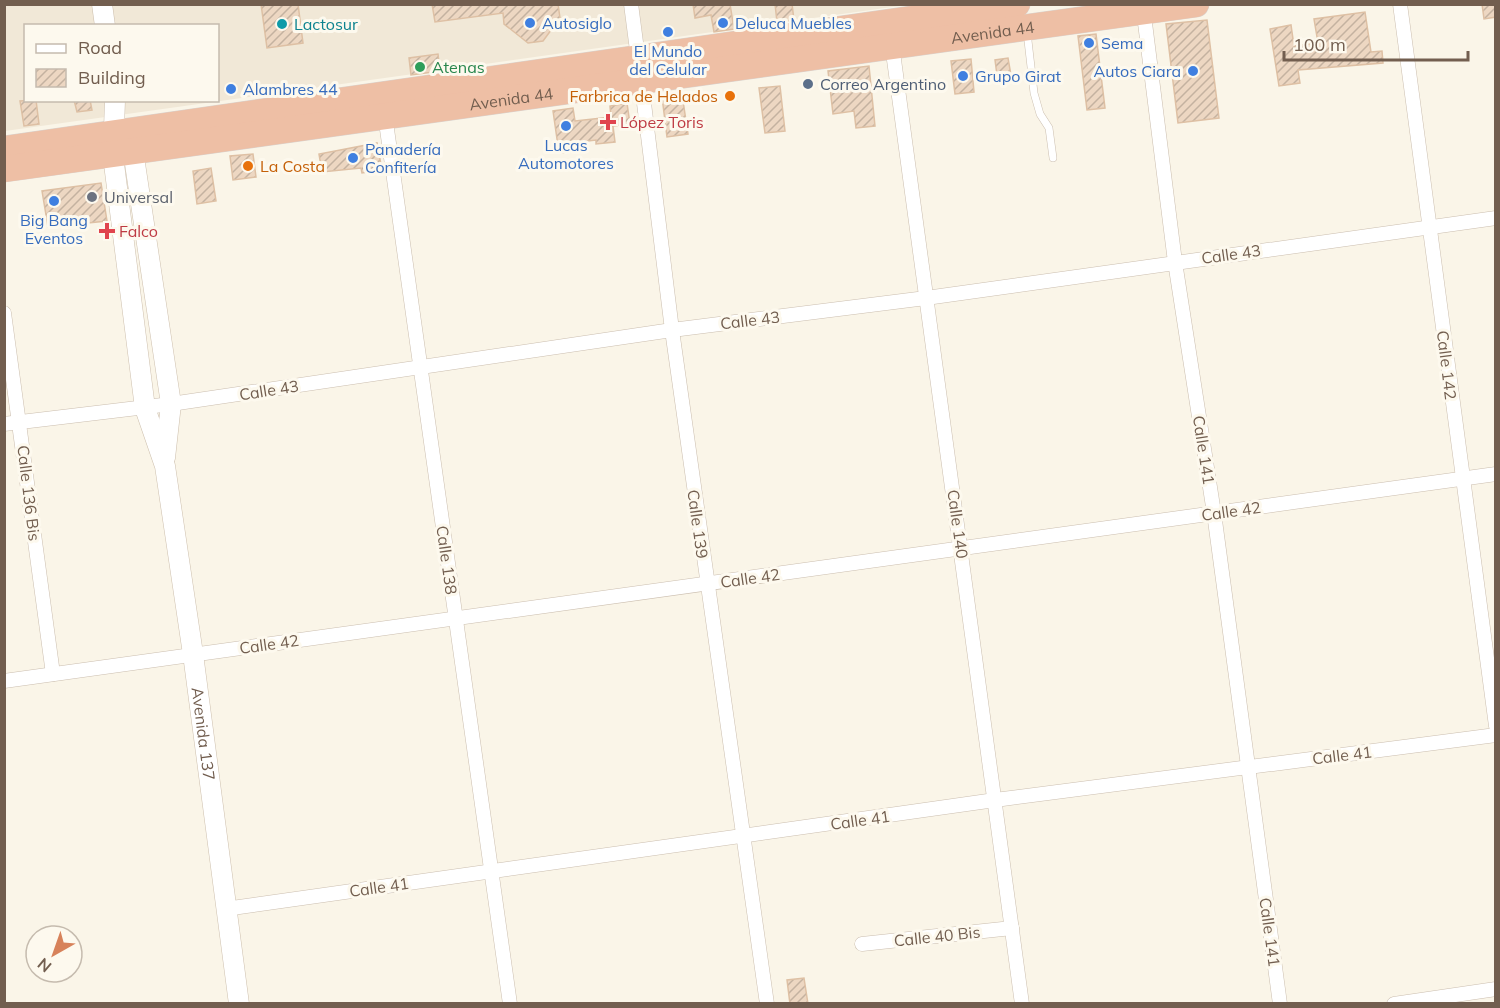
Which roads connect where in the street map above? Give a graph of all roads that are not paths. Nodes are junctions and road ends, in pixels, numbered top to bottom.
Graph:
1 (102, 4) edge
2 (631, 4) edge
3 (1196, 4) edge
4 (1400, 4) edge
5 (1143, 8) edge
6 (1022, 16) edge
7 (105, 24) edge
8 (889, 24) edge
9 (640, 69) junction
10 (116, 104) edge
11 (385, 116) junction
12 (122, 144) junction
13 (4, 148) edge
14 (1053, 158) dead end
15 (4, 169) edge
16 (1496, 218) edge
17 (1429, 226) junction
18 (1175, 262) junction
19 (926, 298) junction
20 (4, 313) edge
21 (672, 330) junction
22 (419, 367) junction
23 (171, 404) junction
24 (145, 408) junction
25 (20, 422) junction
26 (4, 424) edge
27 (165, 466) junction
28 (1496, 474) edge
29 (1462, 479) junction
30 (1214, 513) junction
31 (961, 547) junction
32 (706, 584) junction
33 (456, 618) junction
34 (193, 654) junction
35 (53, 674) junction
36 (4, 681) edge
37 (1496, 726) edge
38 (1496, 735) edge
39 (1247, 768) junction
40 (995, 800) junction
41 (744, 837) junction
42 (491, 870) junction
43 (225, 909) junction
44 (1012, 928) junction
45 (862, 944) dead end
46 (1496, 989) edge
47 (239, 1004) edge
48 (510, 1004) edge
49 (767, 1004) edge
50 (1022, 1004) edge
51 (1280, 1004) edge
52 (1394, 1004) edge

1 - 7 street
2 - 9 street, Calle 139
3 - 5 highway, Avenida 44
4 - 17 street, Calle 142
5 - 6 highway, Avenida 44
5 - 18 street, Calle 141
6 - 8 highway, Avenida 44
6 - 14 lane
8 - 9 highway, Avenida 44
8 - 19 street, Calle 140
9 - 11 highway, Avenida 44
9 - 12 highway, Avenida 44
9 - 21 street, Calle 139
10 - 12 street, Avenida 137
11 - 12 highway, Avenida 44
11 - 22 street, Calle 138
12 - 13 highway, Avenida 44
12 - 15 highway, Avenida 44
12 - 23 street, Avenida 137
12 - 24 street, Avenida 137
16 - 17 street, Calle 43
17 - 18 street, Calle 43
17 - 29 street, Calle 142
18 - 19 street, Calle 43
18 - 30 street, Calle 141
19 - 21 street, Calle 43
19 - 31 street, Calle 140
20 - 25 street, Calle 136 Bis
21 - 22 street, Calle 43
21 - 32 street, Calle 139
22 - 23 street, Calle 43
22 - 33 street, Calle 138
23 - 24 street, Calle 43
23 - 27 street, Avenida 137
24 - 25 street, Calle 43
24 - 27 street, Avenida 137
25 - 26 street, Calle 43
25 - 35 street, Calle 136 Bis
27 - 34 street, Avenida 137
28 - 29 street, Calle 42
29 - 30 street, Calle 42
29 - 37 street, Calle 142
30 - 31 street, Calle 42
30 - 39 street, Calle 141
31 - 32 street, Calle 42
31 - 40 street, Calle 140
32 - 33 street, Calle 42
32 - 41 street, Calle 139
33 - 34 street, Calle 42
33 - 42 street, Calle 138
34 - 35 street, Calle 42
34 - 43 street, Avenida 137
35 - 36 street, Calle 42
38 - 39 street, Calle 41
39 - 40 street, Calle 41
39 - 51 street, Calle 141
40 - 41 street, Calle 41
40 - 44 street, Calle 140
41 - 42 street, Calle 41
41 - 49 street, Calle 139
42 - 43 street, Calle 41
42 - 48 street, Calle 138
43 - 47 street, Avenida 137
44 - 45 street, Calle 40 Bis
44 - 50 street, Calle 140
46 - 52 street

